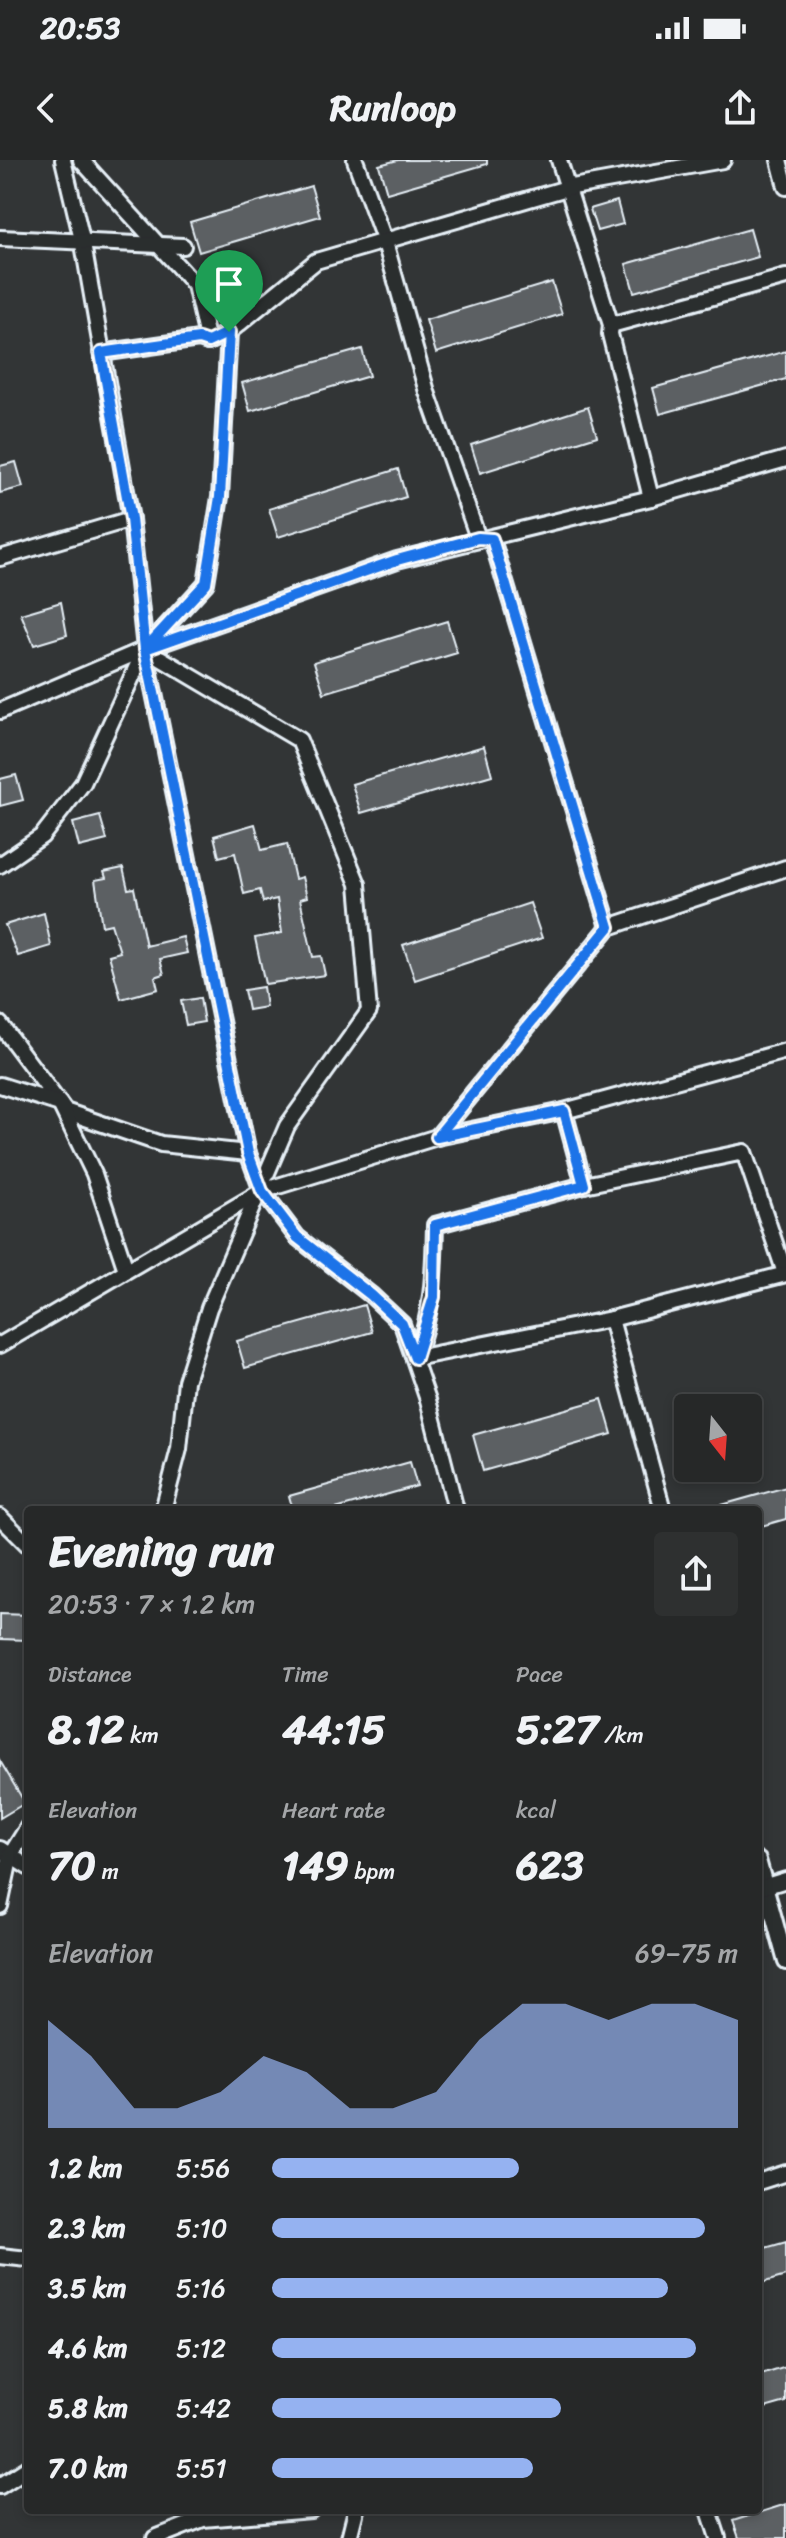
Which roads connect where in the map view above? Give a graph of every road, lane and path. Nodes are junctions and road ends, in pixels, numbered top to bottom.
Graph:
1 (63, 160) edge
2 (81, 160) edge
3 (355, 160) edge
4 (559, 160) edge
5 (723, 160) edge
6 (779, 160) edge
7 (786, 187) edge
8 (567, 188) junction
9 (0, 238) edge
10 (385, 242) junction
11 (83, 244) junction
12 (157, 245) junction
13 (183, 246) dead end
14 (786, 277) edge
15 (611, 325) junction
16 (229, 332) junction
17 (208, 342) junction
18 (101, 353) junction
19 (786, 459) edge
20 (651, 498) junction
21 (131, 519) junction
22 (485, 539) junction
23 (0, 558) edge
24 (145, 649) junction
25 (0, 710) edge
26 (0, 865) edge
27 (786, 868) edge
28 (609, 927) junction
29 (0, 1024) edge
30 (786, 1051) edge
31 (0, 1085) edge
32 (60, 1104) junction
33 (564, 1111) junction
34 (437, 1137) junction
35 (248, 1153) junction
36 (584, 1185) junction
37 (262, 1191) junction
38 (126, 1270) junction
39 (785, 1274) edge
40 (611, 1319) junction
41 (0, 1345) edge
42 (415, 1358) junction
43 (164, 1506) edge
44 (455, 1506) edge
45 (662, 1506) edge
46 (0, 1517) edge
47 (24, 1542) edge
48 (24, 1831) edge
49 (5, 1851) edge
50 (24, 1864) edge
51 (786, 1880) edge
52 (762, 1888) edge
53 (0, 1906) edge
54 (786, 1962) edge
55 (786, 2173) edge
56 (762, 2181) edge
57 (0, 2256) edge
58 (24, 2259) edge
59 (24, 2471) edge
60 (0, 2486) edge
61 (263, 2514) edge
62 (355, 2514) edge
63 (710, 2514) edge
64 (155, 2538) edge
65 (349, 2538) edge
66 (718, 2538) edge

1 - 11 street
2 - 12 street
3 - 10 street
4 - 8 street
5 - 8 street
6 - 7 street
8 - 10 street
8 - 15 street
9 - 11 street
10 - 16 street
10 - 22 street
11 - 12 street
11 - 18 street
12 - 13 street
12 - 17 street
14 - 15 street
15 - 20 street
16 - 17 street
16 - 24 street
17 - 18 street
18 - 21 street
19 - 20 street
20 - 22 street
21 - 23 street
21 - 24 street
22 - 24 street
22 - 28 street
24 - 25 street
24 - 26 street
24 - 35 street
24 - 37 street
27 - 28 street
28 - 34 street
29 - 32 street
30 - 33 street
31 - 32 street
32 - 35 street
32 - 38 street
33 - 34 street
33 - 36 street
34 - 37 street
35 - 37 street
36 - 39 street
36 - 42 street
37 - 38 street
37 - 42 street
37 - 43 street
38 - 41 street
39 - 40 street
40 - 42 street
40 - 45 street
42 - 44 street
46 - 47 street
48 - 49 street
49 - 50 street
49 - 53 street
51 - 52 street
52 - 54 street
55 - 56 street
57 - 58 street
59 - 60 street
61 - 64 street
62 - 65 street
63 - 66 street

